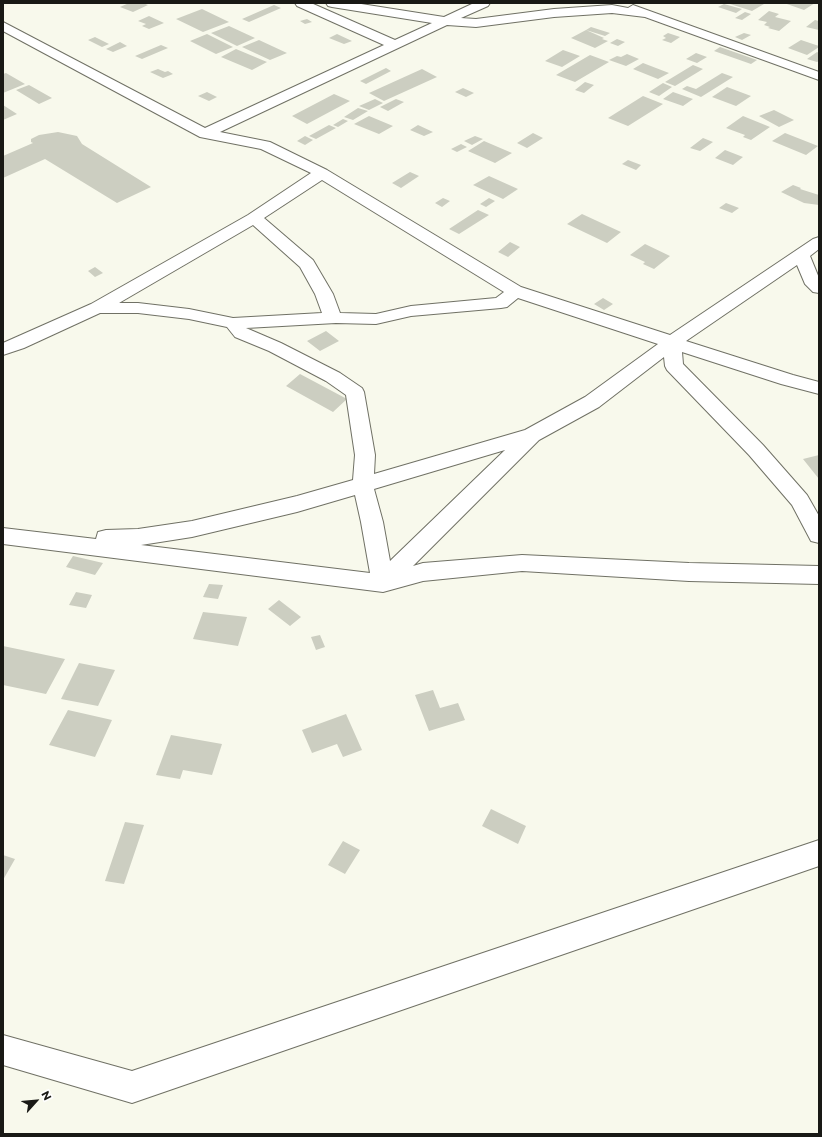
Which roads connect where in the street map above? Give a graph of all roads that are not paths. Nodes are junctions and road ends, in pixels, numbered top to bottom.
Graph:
1 (302, 3) edge
2 (332, 3) edge
3 (484, 3) edge
4 (617, 3) edge
5 (647, 14) junction
6 (445, 21) junction
7 (3, 26) edge
8 (3, 34) edge
9 (32, 41) junction
10 (395, 45) junction
11 (819, 76) edge
12 (204, 134) junction
13 (322, 173) junction
14 (254, 218) junction
15 (819, 242) edge
16 (801, 255) junction
17 (819, 288) edge
18 (515, 291) junction
19 (97, 308) junction
20 (336, 318) junction
21 (233, 323) junction
22 (3, 331) edge
23 (672, 342) junction
24 (10, 346) edge
25 (819, 388) edge
26 (532, 436) junction
27 (363, 486) junction
28 (819, 535) edge
29 (8, 536) edge
30 (819, 575) edge
31 (383, 582) junction
32 (819, 853) edge
33 (3, 1050) edge

1 - 10 street
2 - 6 street
3 - 6 street
4 - 5 street
5 - 6 street
5 - 11 street
6 - 10 street
7 - 9 street
8 - 9 street
9 - 12 street
10 - 12 street
12 - 13 street
13 - 14 street
13 - 18 street
14 - 19 street
14 - 20 street
15 - 16 street
16 - 17 street
16 - 23 street
18 - 20 street
18 - 23 street
19 - 21 street
19 - 24 street
20 - 21 street
21 - 27 street
22 - 24 street
23 - 25 street
23 - 26 street
23 - 28 street
26 - 27 street
26 - 31 street
27 - 29 street
27 - 31 street
29 - 31 street
30 - 31 street
32 - 33 street

